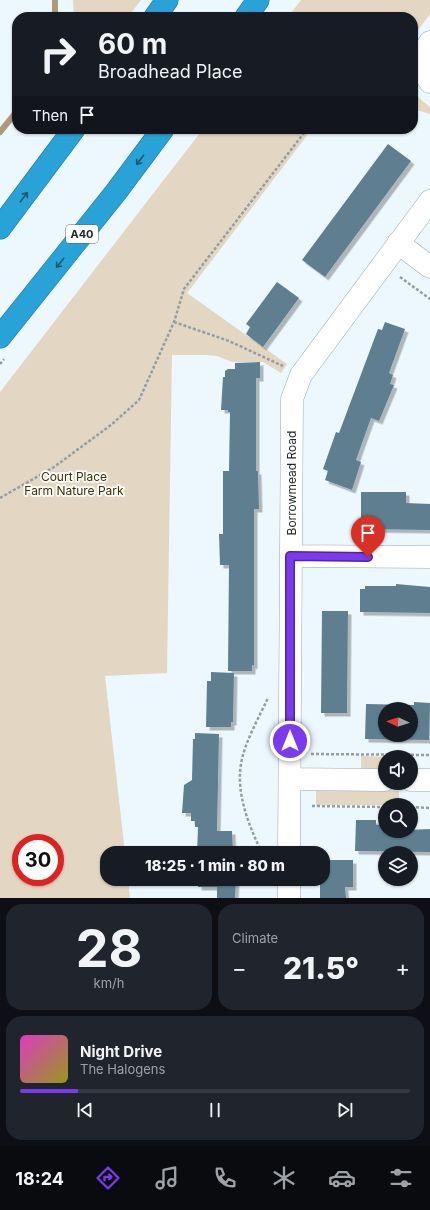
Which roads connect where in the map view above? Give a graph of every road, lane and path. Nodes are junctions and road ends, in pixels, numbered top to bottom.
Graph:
1 (167, 0) edge
2 (258, 0) edge
3 (159, 12) edge
4 (250, 12) edge
5 (430, 42) edge
6 (430, 82) edge
7 (70, 134) edge
8 (159, 134) edge
9 (302, 134) edge
10 (430, 201) edge
11 (0, 228) edge
12 (398, 243) junction
13 (383, 263) junction
14 (430, 267) edge
15 (430, 300) edge
16 (174, 322) junction
17 (0, 337) edge
18 (301, 375) junction
19 (0, 498) edge
20 (290, 556) junction
21 (430, 557) edge
22 (291, 686) junction
23 (290, 754) junction
24 (430, 755) edge
25 (290, 779) junction
26 (378, 780) edge
27 (418, 780) edge
28 (430, 780) edge
29 (290, 806) junction
30 (378, 807) edge
31 (418, 807) edge
32 (430, 808) edge
33 (259, 846) edge
34 (289, 846) edge
35 (289, 886) edge
36 (289, 898) edge

1 - 3 highway
2 - 4 highway
5 - 6 street
11 -> 7 highway
8 -> 17 highway, A40
9 - 16 path
10 - 12 street, Borrowmead Road
12 - 13 street, Borrowmead Road
12 - 14 street
13 - 15 path
13 - 18 street, Borrowmead Road
16 - 18 path
16 - 19 path
18 - 20 street, Borrowmead Road
20 - 21 street
20 - 22 street, Borrowmead Road
22 - 23 street, Borrowmead Road
22 - 33 path
23 - 24 path
23 - 25 street, Borrowmead Road
25 - 26 street
25 - 29 street, Borrowmead Road
27 - 28 street
29 - 30 path
29 - 34 street, Borrowmead Road
31 - 32 path
35 - 36 street

